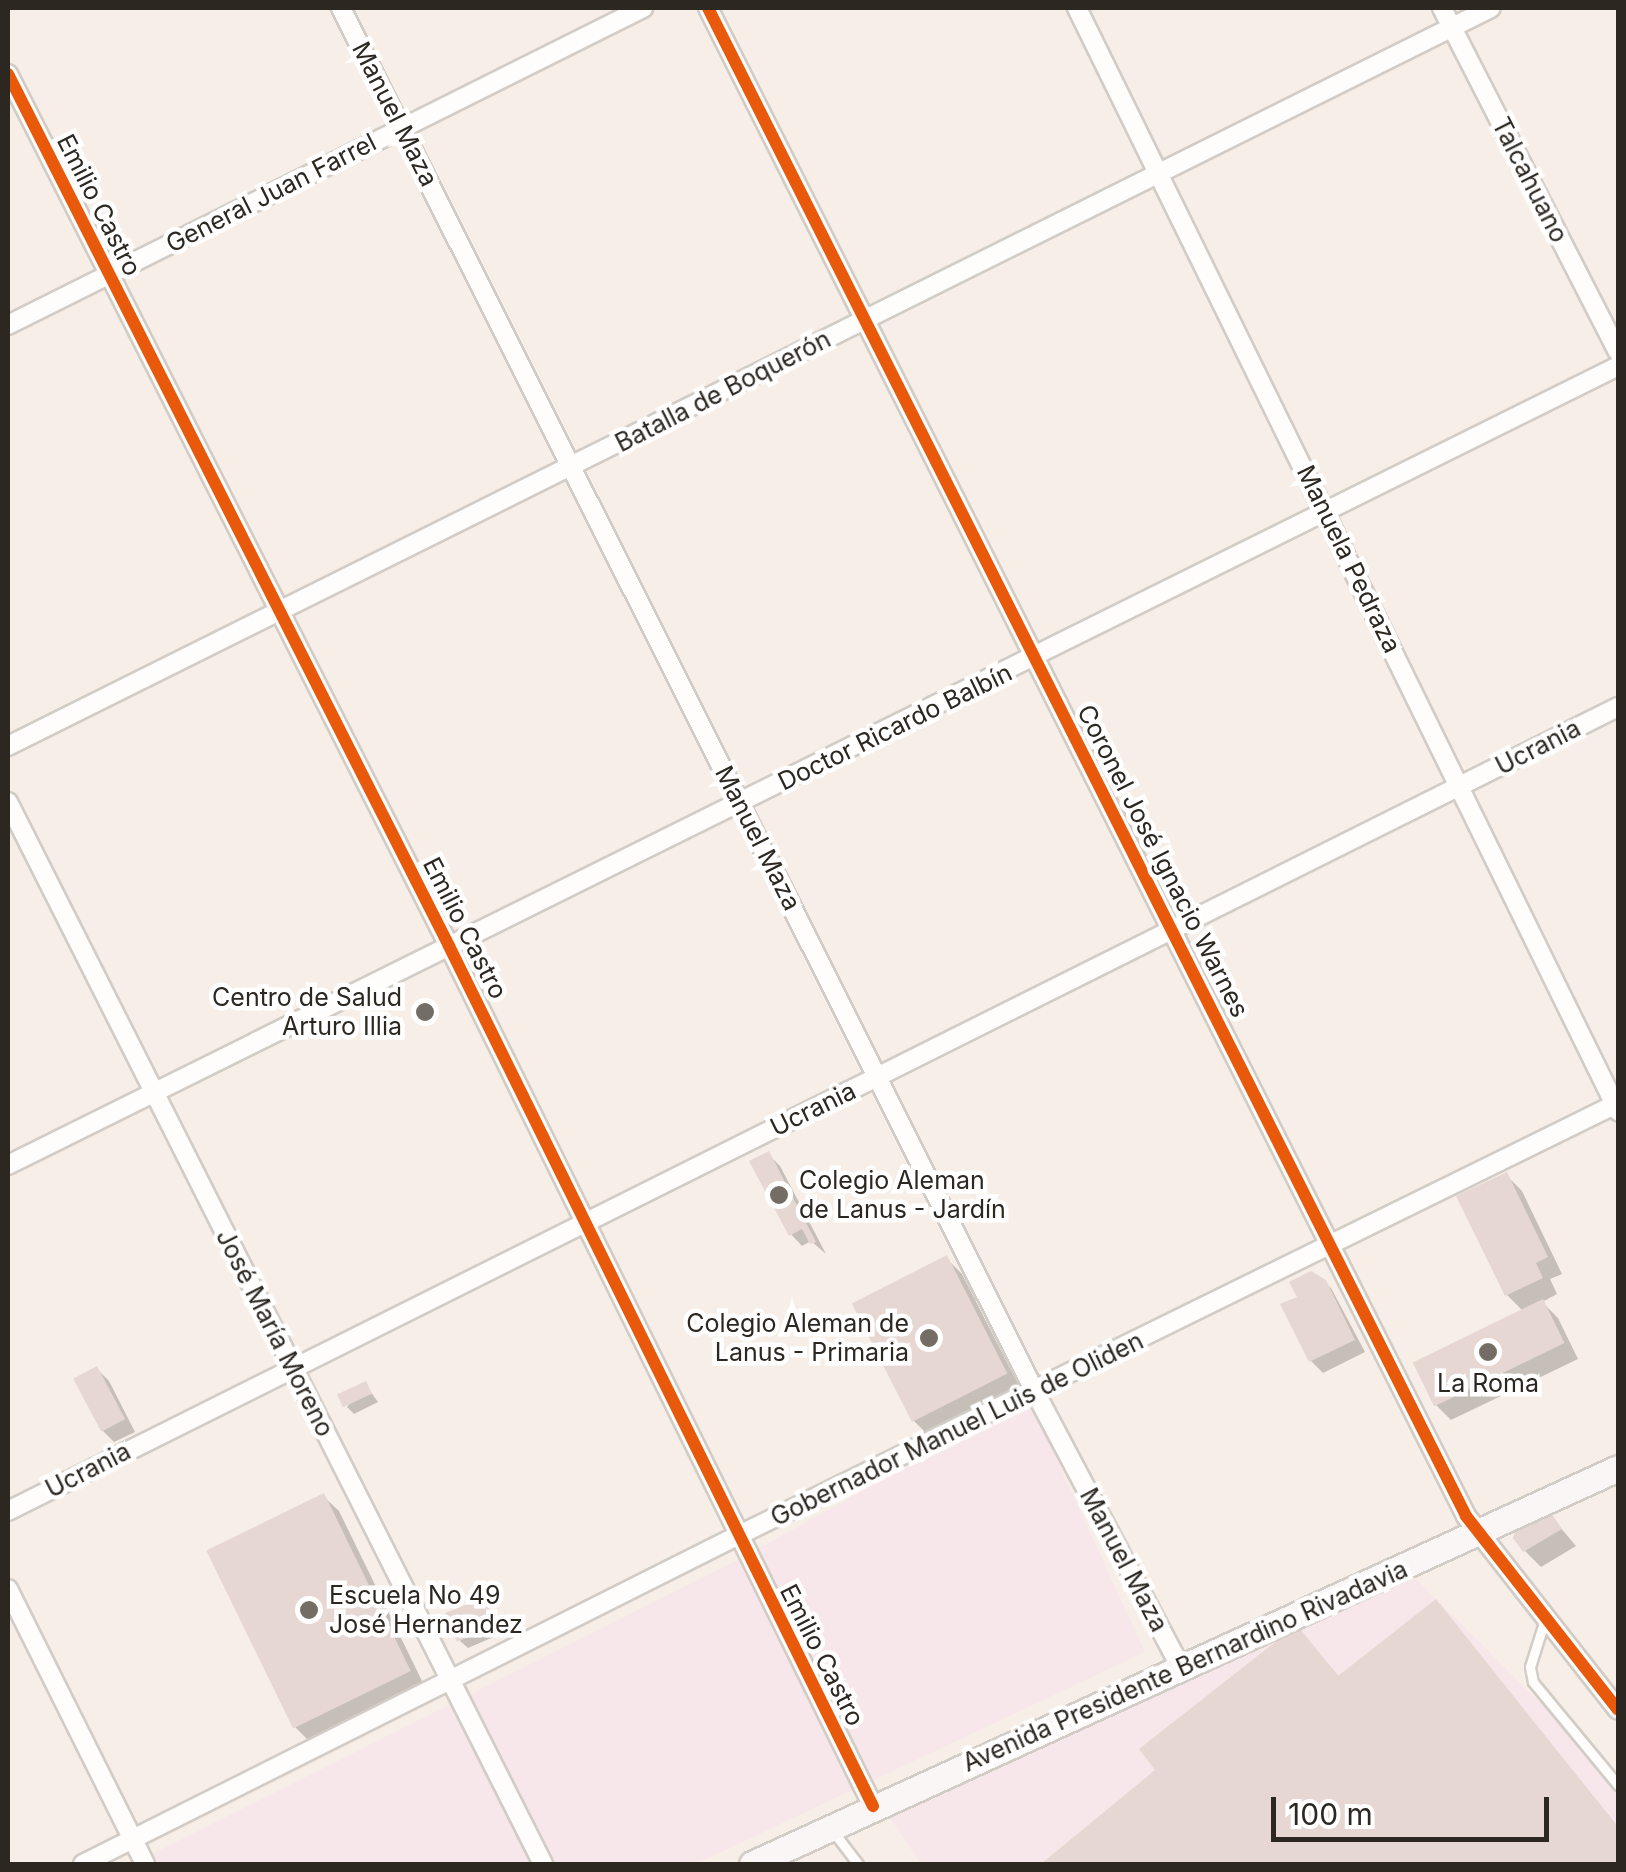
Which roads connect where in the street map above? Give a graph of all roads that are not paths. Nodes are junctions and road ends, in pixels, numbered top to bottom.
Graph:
1 (342, 8) edge
2 (643, 8) edge
3 (708, 8) edge
4 (1077, 8) edge
5 (1442, 8) edge
6 (1491, 8) edge
7 (1452, 28) junction
8 (8, 74) edge
9 (403, 128) junction
10 (1160, 174) junction
11 (109, 275) junction
12 (865, 318) junction
13 (8, 325) edge
14 (1618, 352) edge
15 (1618, 366) edge
16 (572, 468) junction
17 (1326, 511) junction
18 (279, 612) junction
19 (1036, 658) junction
20 (1618, 707) edge
21 (8, 746) edge
22 (1460, 786) junction
23 (8, 802) edge
24 (740, 802) junction
25 (1173, 930) junction
26 (449, 946) junction
27 (880, 1076) junction
28 (153, 1094) junction
29 (1617, 1107) edge
30 (8, 1165) edge
31 (583, 1220) junction
32 (1332, 1245) junction
33 (293, 1366) junction
34 (1035, 1392) junction
35 (1618, 1468) edge
36 (8, 1511) edge
37 (1477, 1535) junction
38 (737, 1536) junction
39 (8, 1589) edge
40 (1545, 1619) junction
41 (1180, 1666) junction
42 (448, 1682) junction
43 (1618, 1710) edge
44 (1618, 1785) edge
45 (873, 1806) junction
46 (830, 1827) junction
47 (132, 1840) junction
48 (83, 1864) edge
49 (145, 1864) edge
50 (543, 1864) edge
51 (752, 1864) edge
52 (858, 1864) edge

1 - 9 street, Manuel Maza
2 - 9 street, General Juan Farrel
3 - 12 street, Coronel José Ignacio Warnes
4 - 10 street, Manuela Pedraza
5 - 7 street, Talcahuano
6 - 7 street, Batalla de Boquerón
7 - 10 street, Batalla de Boquerón
7 - 14 street, Talcahuano
8 - 11 street, Emilio Castro
9 - 11 street, General Juan Farrel
9 - 16 street, Manuel Maza
10 - 12 street, Batalla de Boquerón
10 - 17 street, Manuela Pedraza
11 - 13 street, General Juan Farrel
11 - 18 street, Emilio Castro
12 - 16 street, Batalla de Boquerón
12 - 19 street, Coronel José Ignacio Warnes
15 - 17 street, Doctor Ricardo Balbín
16 - 18 street, Batalla de Boquerón
16 - 24 street, Manuel Maza
17 - 19 street, Doctor Ricardo Balbín
17 - 22 street, Manuela Pedraza
18 - 21 street, Batalla de Boquerón
18 - 26 street, Emilio Castro
19 - 24 street, Doctor Ricardo Balbín
19 - 25 street, Coronel José Ignacio Warnes
20 - 22 street, Ucrania
22 - 25 street, Ucrania
22 - 29 street, Manuela Pedraza
23 - 28 street, José María Moreno
24 - 26 street, Doctor Ricardo Balbín
24 - 27 street, Manuel Maza
25 - 27 street, Ucrania
25 - 32 street, Coronel José Ignacio Warnes
26 - 28 street, Doctor Ricardo Balbín
26 - 31 street, Emilio Castro
27 - 31 street, Ucrania
27 - 34 street, Manuel Maza
28 - 30 street, Doctor Ricardo Balbín
28 - 33 street, José María Moreno
29 - 32 street, Gobernador Manuel Luis de Oliden
31 - 33 street, Ucrania
31 - 38 street, Emilio Castro
32 - 34 street, Gobernador Manuel Luis de Oliden
32 - 37 street, Coronel José Ignacio Warnes
33 - 36 street, Ucrania
33 - 42 street, José María Moreno
34 - 38 street, Gobernador Manuel Luis de Oliden
34 - 41 street, Manuel Maza
35 - 37 street, Avenida Presidente Bernardino Rivadavia
37 - 40 street, Coronel José Ignacio Warnes
37 - 41 street, Avenida Presidente Bernardino Rivadavia
38 - 42 street, Gobernador Manuel Luis de Oliden
38 - 45 street, Emilio Castro
39 - 47 street
40 - 43 street, Coronel José Ignacio Warnes
40 - 44 lane
41 - 45 street, Avenida Presidente Bernardino Rivadavia
42 - 47 street, Gobernador Manuel Luis de Oliden
42 - 50 street, José María Moreno
45 - 46 street, Avenida Presidente Bernardino Rivadavia
46 - 51 street, Avenida Presidente Bernardino Rivadavia
46 - 52 lane
47 - 48 street, Gobernador Manuel Luis de Oliden
47 - 49 street

